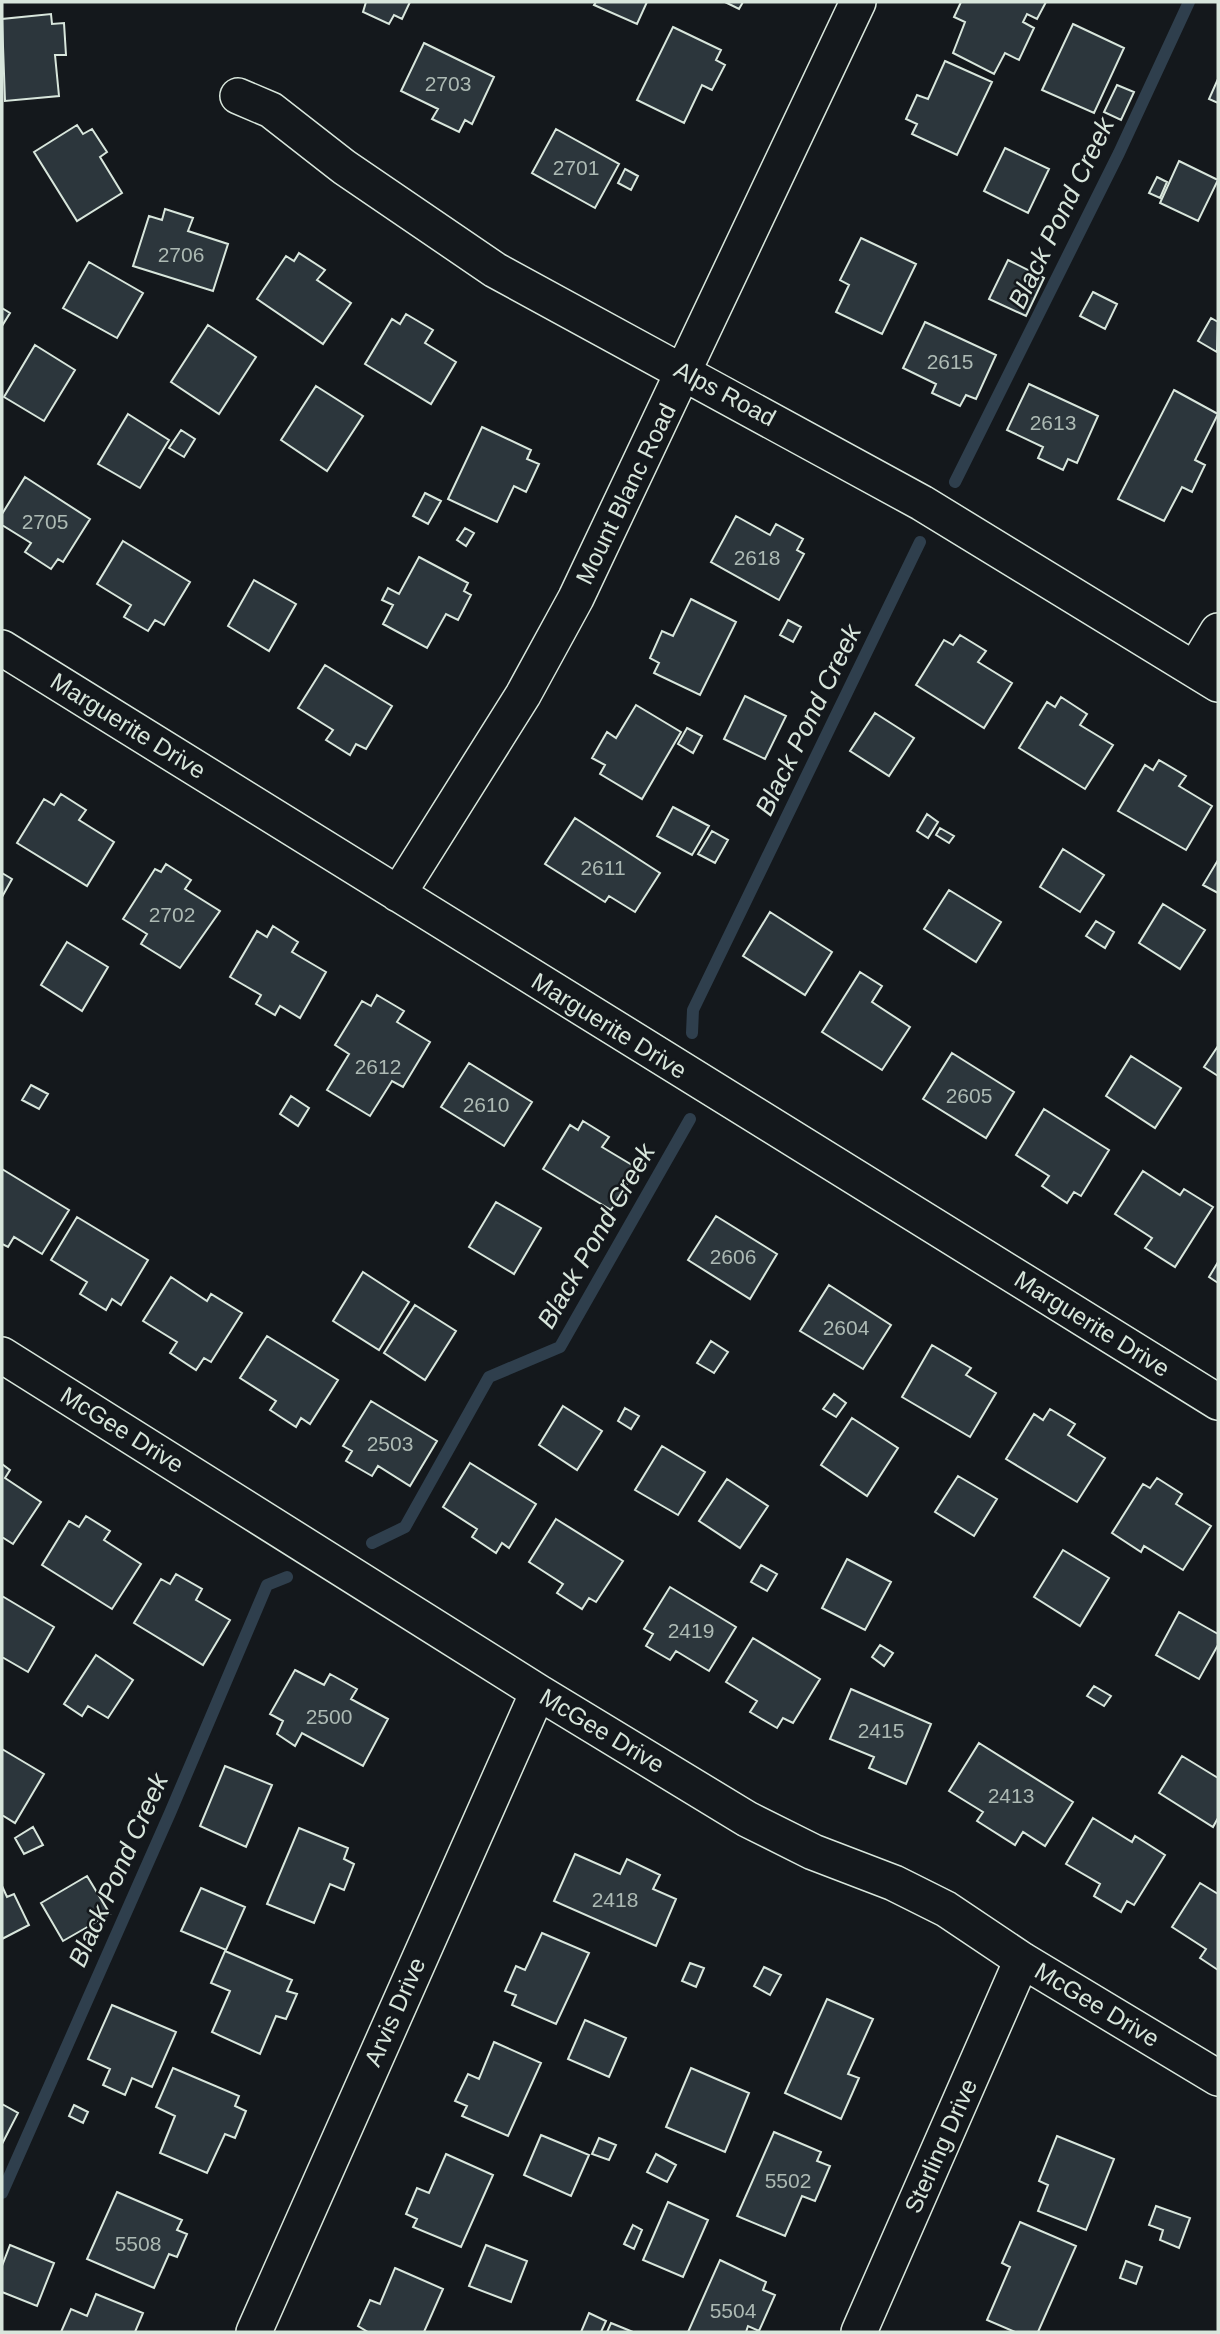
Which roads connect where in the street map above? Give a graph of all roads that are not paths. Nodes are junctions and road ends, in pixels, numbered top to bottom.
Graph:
1 (858, 2) edge
2 (237, 96) dead end
3 (684, 372) junction
4 (1218, 631) edge
5 (2, 648) edge
6 (1206, 677) edge
7 (398, 894) junction
8 (2, 1355) edge
9 (1218, 1402) edge
10 (538, 1692) junction
11 (1022, 1959) junction
12 (1218, 2078) edge
13 (254, 2332) edge
14 (859, 2332) edge

1 - 3 street, Mount Blanc Road
2 - 3 street, Alps Road
3 - 6 street, Alps Road
3 - 7 street, Mount Blanc Road
4 - 6 street
5 - 7 street, Marguerite Drive
7 - 9 street, Marguerite Drive
8 - 10 street, McGee Drive
10 - 11 street, McGee Drive
10 - 13 street, Arvis Drive
11 - 12 street, McGee Drive
11 - 14 street, Sterling Drive

